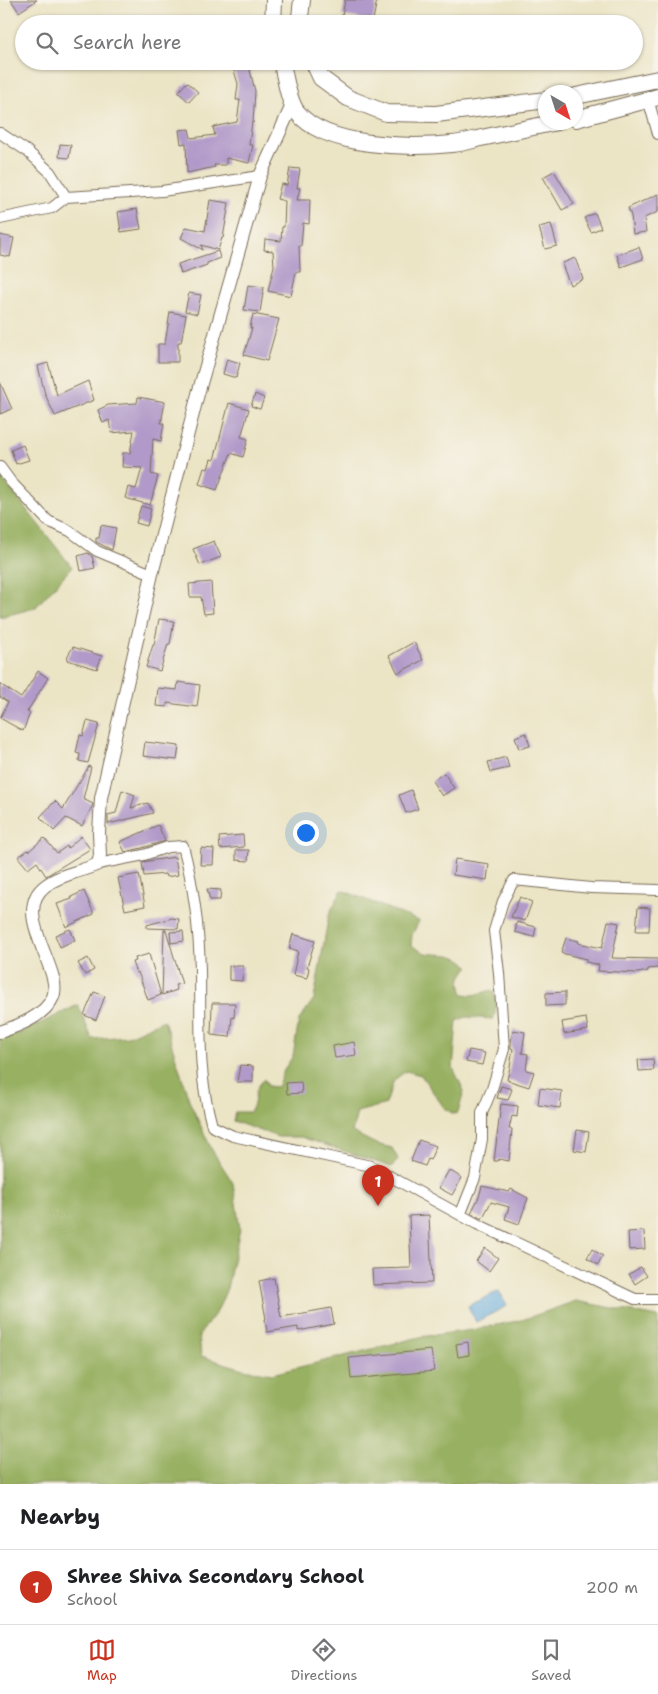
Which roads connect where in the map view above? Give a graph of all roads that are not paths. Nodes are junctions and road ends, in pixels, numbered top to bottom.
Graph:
1 (274, 0) edge
2 (302, 0) edge
3 (274, 15) edge
4 (300, 15) edge
5 (284, 70) edge
6 (318, 70) edge
7 (658, 79) edge
8 (583, 95) edge
9 (653, 98) edge
10 (538, 101) edge
11 (293, 103) junction
12 (583, 117) edge
13 (538, 126) edge
14 (0, 133) edge
15 (658, 134) edge
16 (260, 176) junction
17 (66, 197) junction
18 (0, 219) edge
19 (0, 467) edge
20 (152, 574) junction
21 (98, 864) junction
22 (658, 890) edge
23 (0, 1032) edge
24 (461, 1214) junction
25 (658, 1299) edge

1 - 3 main road
2 - 4 main road
5 - 11 main road
6 - 10 main road
7 - 8 main road
9 - 12 main road
9 - 15 street
11 - 13 main road
11 - 16 street
14 - 17 street
16 - 17 street
16 - 20 street
17 - 18 street
19 - 20 street
20 - 21 street
21 - 23 street
21 - 24 street
22 - 24 street
24 - 25 street

